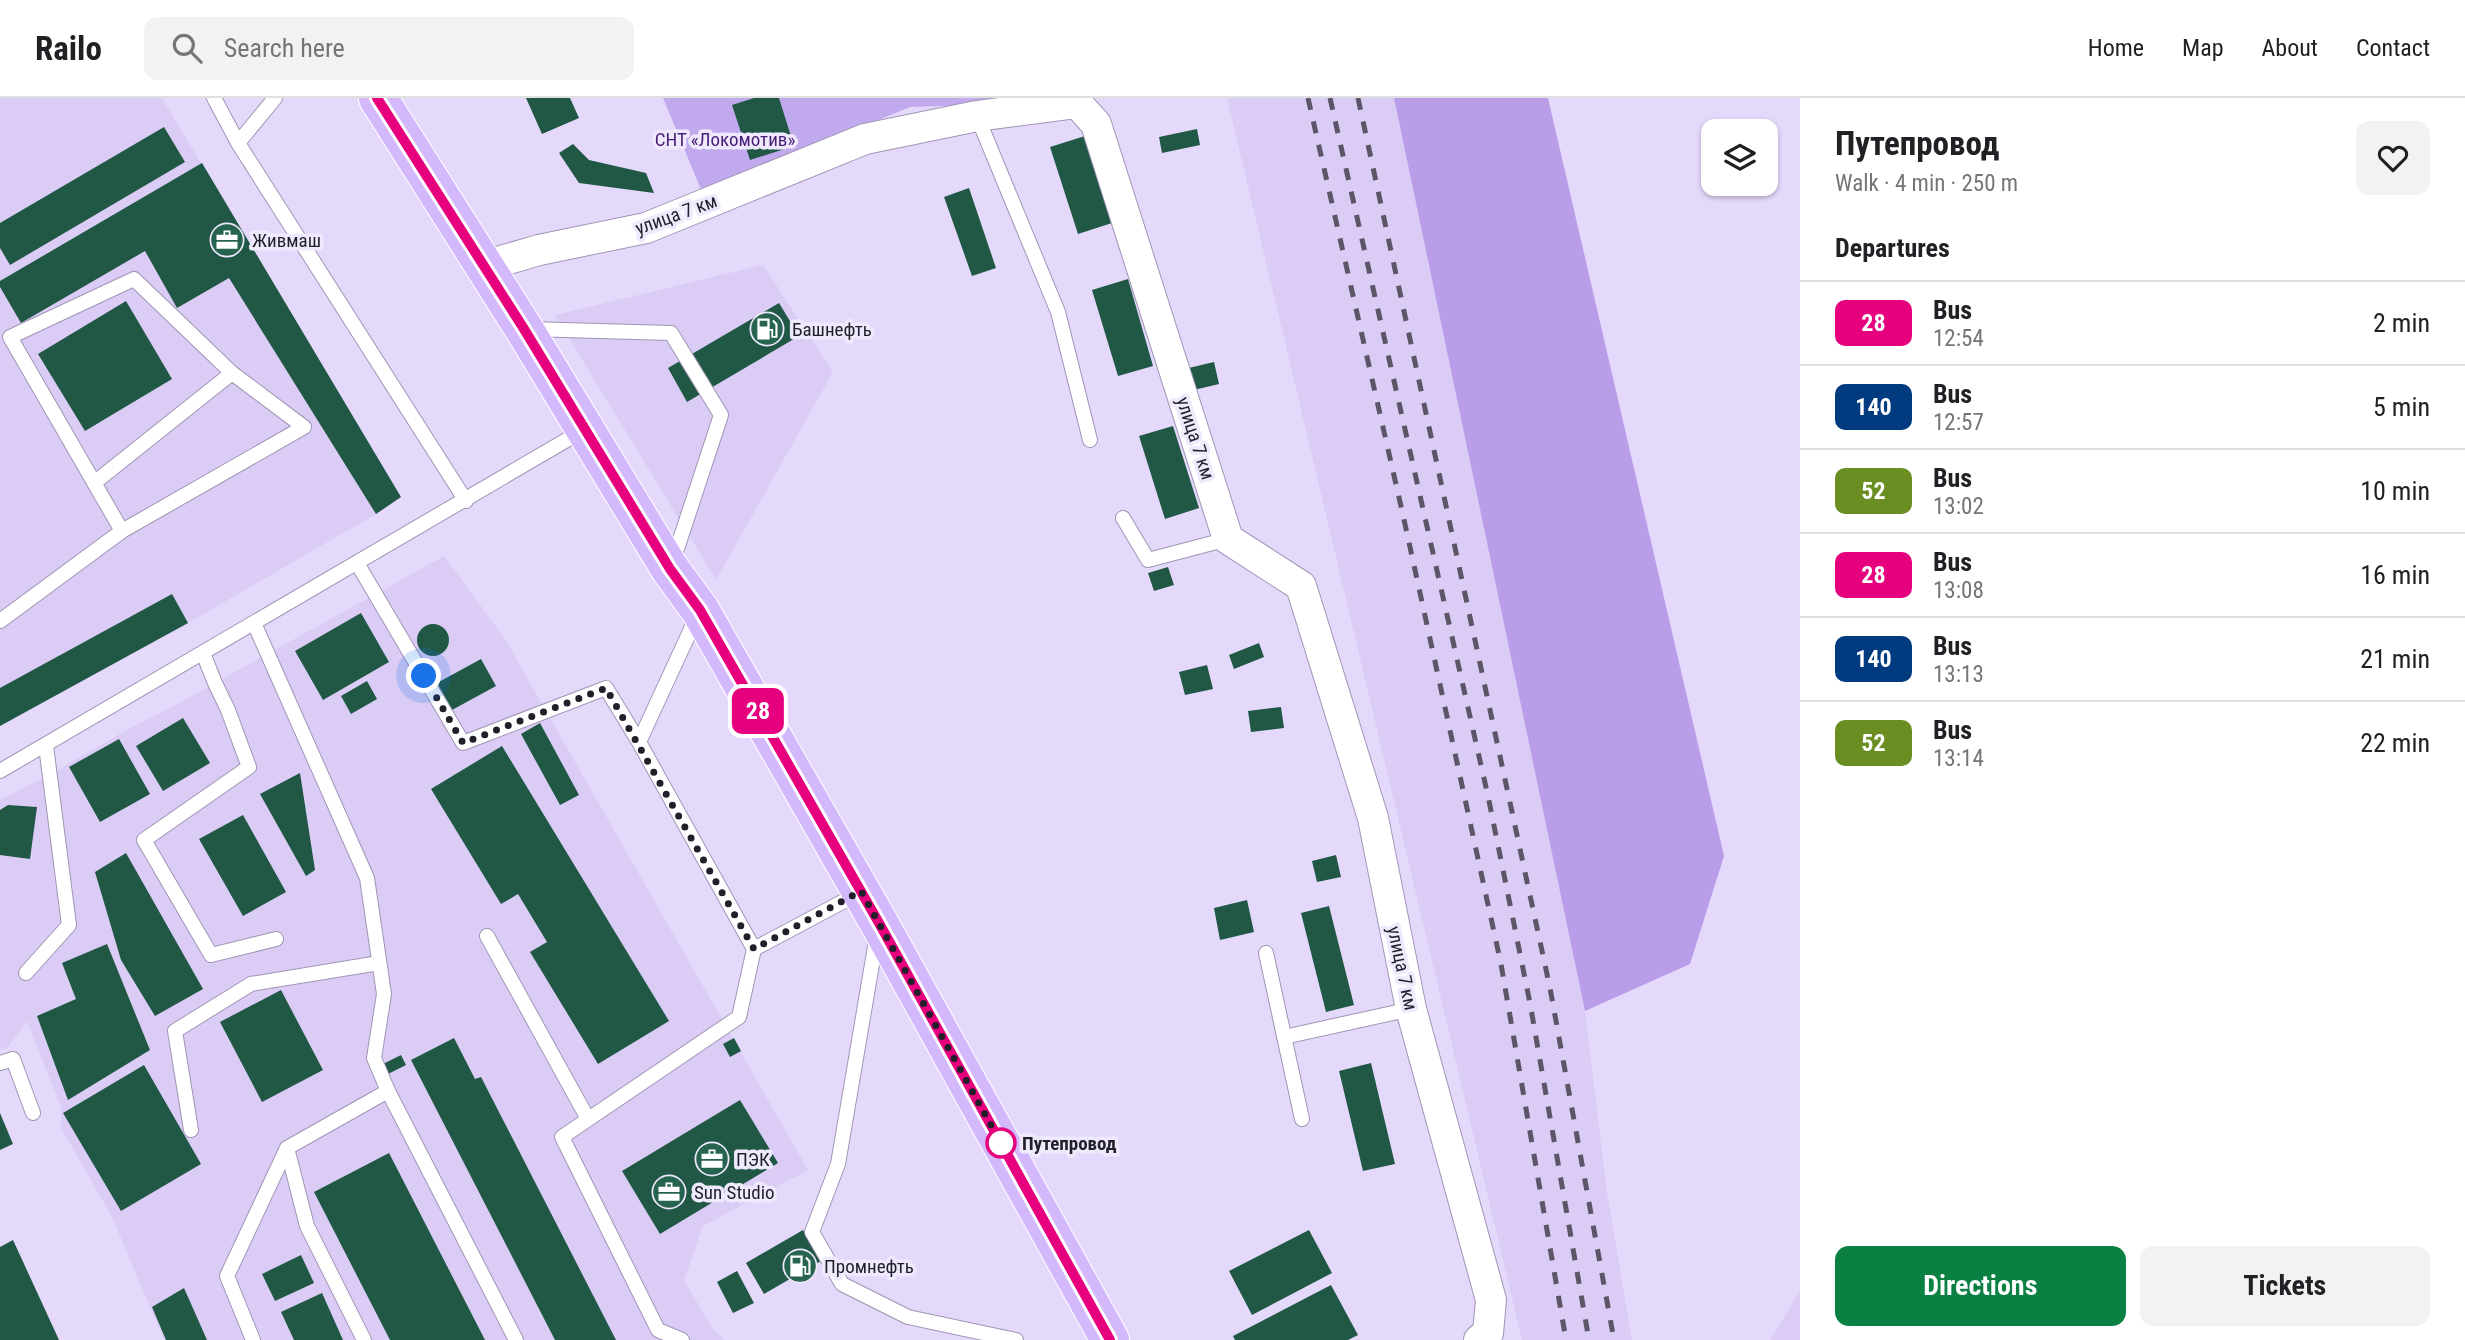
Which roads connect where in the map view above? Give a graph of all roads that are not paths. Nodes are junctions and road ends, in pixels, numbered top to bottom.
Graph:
1 (214, 98) edge
2 (275, 98) edge
3 (377, 98) edge
4 (1082, 100) edge
5 (977, 116) junction
6 (238, 143) junction
7 (484, 266) junction
8 (524, 329) junction
9 (232, 373) junction
10 (584, 430) junction
11 (1090, 440) dead end
12 (94, 483) junction
13 (466, 501) junction
14 (1123, 518) dead end
15 (122, 531) junction
16 (1228, 539) junction
17 (357, 563) junction
18 (670, 569) junction
19 (700, 610) junction
20 (0, 621) edge
21 (254, 623) junction
22 (203, 653) junction
23 (639, 742) junction
24 (46, 746) junction
25 (0, 771) edge
26 (870, 907) junction
27 (487, 936) dead end
28 (276, 939) dead end
29 (754, 949) junction
30 (1266, 953) dead end
31 (379, 963) junction
32 (26, 973) dead end
33 (1411, 1009) junction
34 (1284, 1037) junction
35 (0, 1063) edge
36 (388, 1091) junction
37 (33, 1113) dead end
38 (589, 1119) junction
39 (1302, 1119) dead end
40 (191, 1130) dead end
41 (286, 1148) junction
42 (253, 1340) edge
43 (364, 1340) edge
44 (516, 1340) edge
45 (681, 1340) edge
46 (1016, 1340) edge
47 (1110, 1340) edge
48 (1479, 1340) edge

1 - 6 lane
2 - 6 lane
3 - 7 main road
4 - 5 street, улица 7 км
4 - 16 street, улица 7 км
5 - 7 street, улица 7 км
5 - 11 lane
6 - 13 lane
7 - 8 main road
8 - 10 main road
8 - 18 lane
9 - 12 lane
9 - 12 lane
9 - 15 lane
10 - 13 lane
10 - 18 main road
12 - 15 lane
13 - 17 lane
14 - 16 lane
15 - 20 lane
16 - 33 street, улица 7 км
17 - 21 lane
17 - 23 lane
18 - 19 main road
19 - 23 lane
19 - 26 main road
21 - 22 lane
21 - 31 lane
22 - 24 lane
22 - 28 lane
23 - 29 lane
24 - 25 lane
24 - 32 lane
26 - 29 lane
26 - 46 lane
26 - 47 main road
27 - 38 lane
29 - 38 lane
30 - 34 lane
31 - 36 lane
31 - 40 lane
33 - 34 lane
33 - 48 street, улица 7 км
34 - 39 lane
35 - 37 lane
36 - 41 lane
36 - 44 lane
38 - 45 lane
41 - 42 lane
41 - 43 lane

